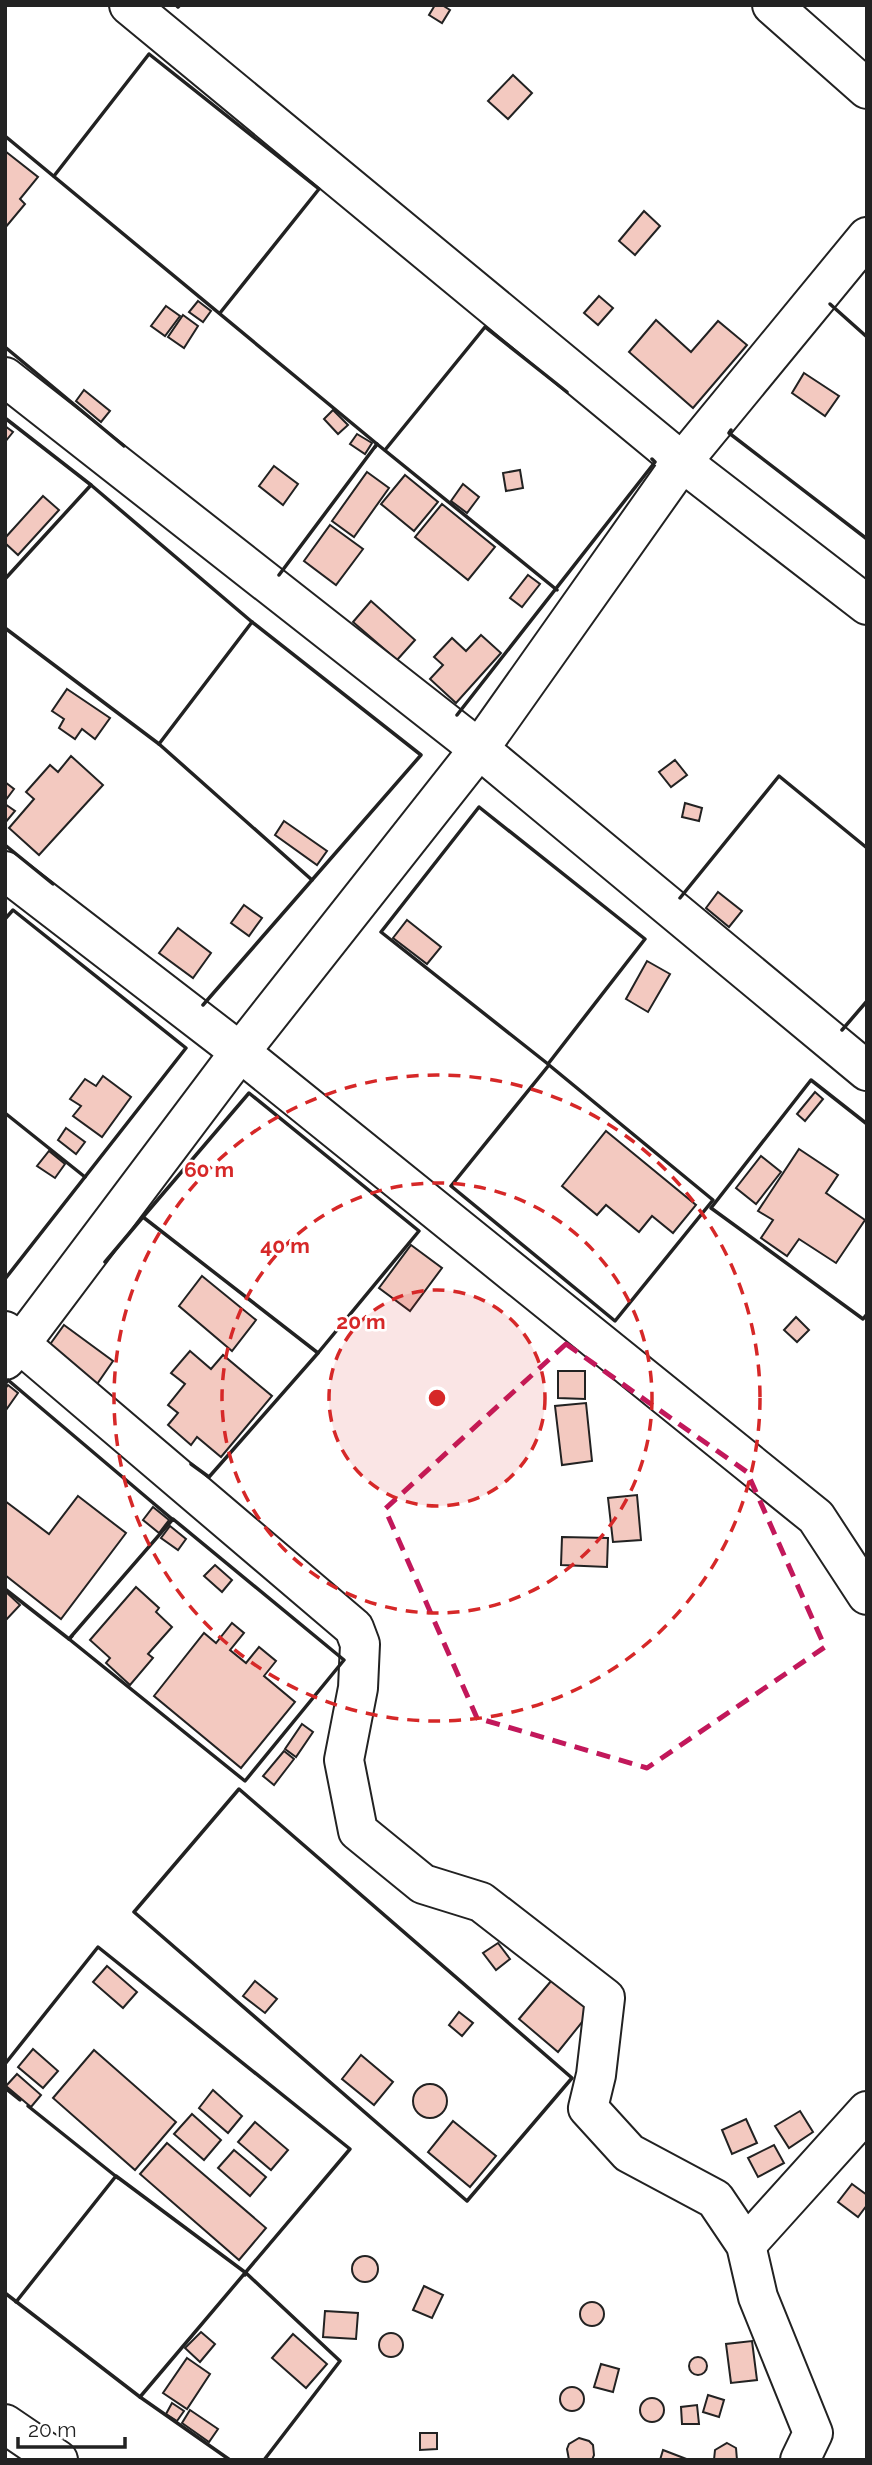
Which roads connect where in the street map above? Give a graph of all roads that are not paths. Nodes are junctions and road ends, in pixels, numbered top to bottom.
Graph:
1 (129, 5) edge
2 (772, 5) edge
3 (867, 89) edge
4 (867, 237) edge
5 (5, 377) edge
6 (682, 462) junction
7 (867, 605) edge
8 (480, 749) junction
9 (5, 871) edge
10 (240, 1052) junction
11 (867, 1071) edge
12 (10, 1345) edge
13 (867, 1595) edge
14 (867, 2111) edge
15 (746, 2245) junction
16 (5, 2424) edge
17 (58, 2460) edge
18 (800, 2460) edge

1 - 6 street
2 - 3 street
4 - 6 street
5 - 8 street
6 - 7 street
6 - 8 street
8 - 10 street
8 - 11 street
9 - 10 street
10 - 12 street
10 - 13 street
12 - 15 street
14 - 15 street
15 - 18 street
16 - 17 street

